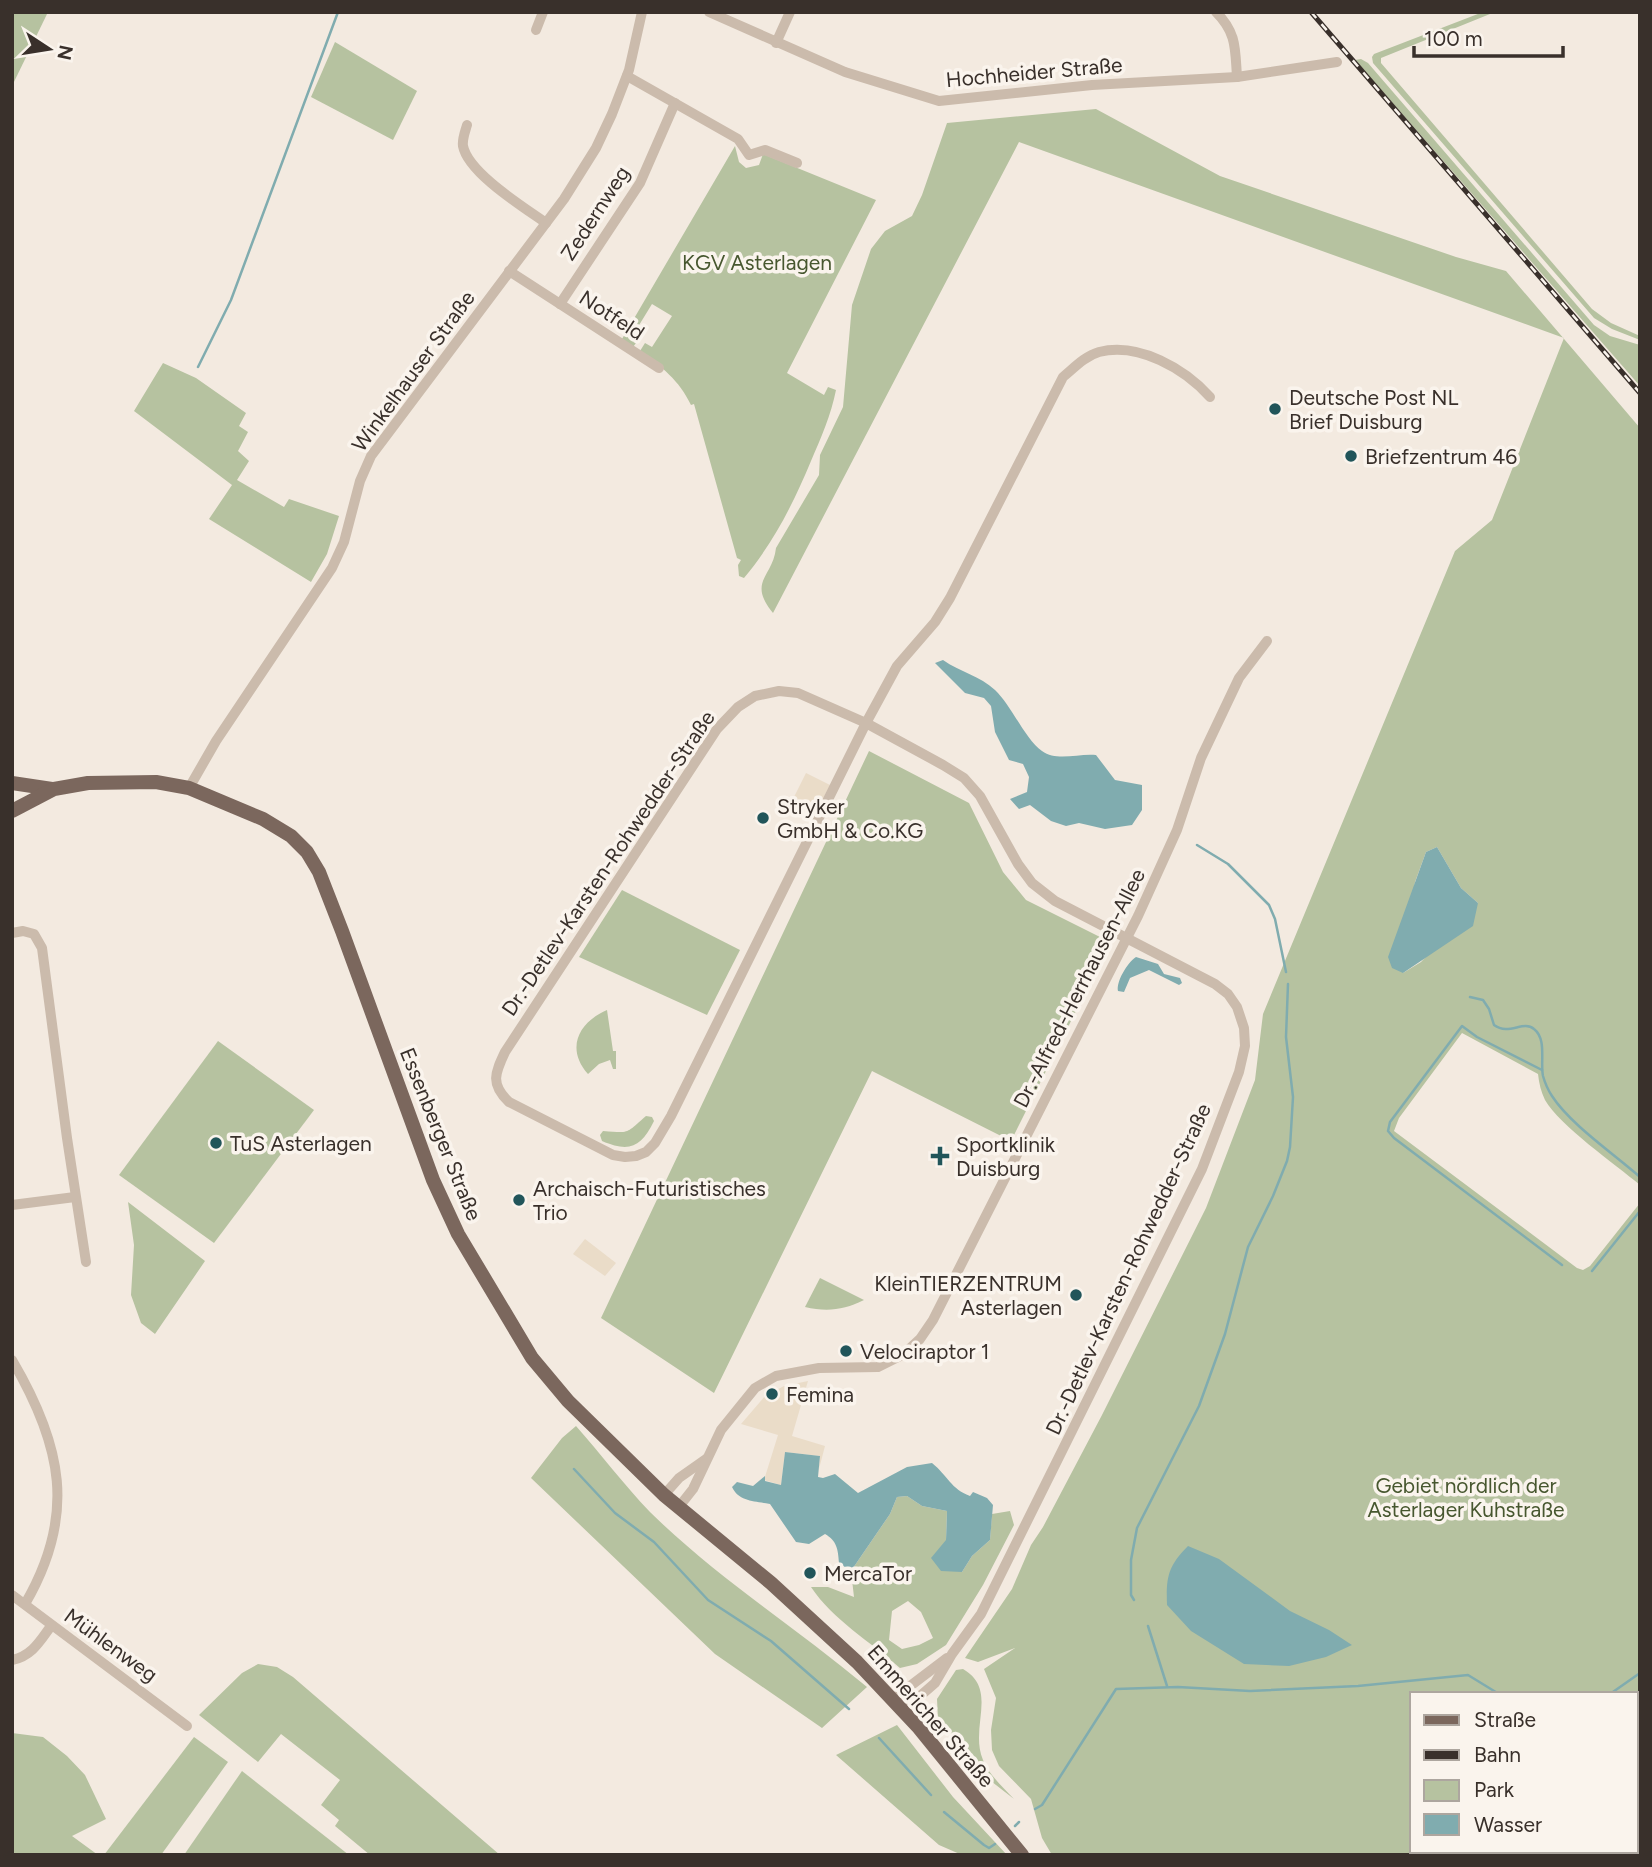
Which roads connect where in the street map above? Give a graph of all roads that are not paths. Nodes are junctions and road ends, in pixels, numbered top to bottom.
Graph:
1 (543, 12) edge
2 (642, 12) edge
3 (709, 12) edge
4 (790, 12) edge
5 (1216, 12) edge
6 (536, 30) dead end
7 (776, 43) junction
8 (1337, 62) dead end
9 (627, 76) junction
10 (1237, 77) junction
11 (675, 103) junction
12 (467, 125) dead end
13 (797, 163) dead end
14 (546, 223) junction
15 (509, 271) junction
16 (560, 304) junction
17 (659, 368) dead end
18 (1210, 397) dead end
19 (1267, 641) dead end
20 (866, 723) junction
21 (12, 783) edge
22 (189, 788) junction
23 (54, 789) junction
24 (14, 806) edge
25 (12, 933) edge
26 (1127, 937) junction
27 (75, 1197) junction
28 (12, 1205) edge
29 (86, 1262) dead end
30 (12, 1360) edge
31 (708, 1457) junction
32 (664, 1495) junction
33 (678, 1508) junction
34 (771, 1584) joint
35 (12, 1595) edge
36 (25, 1604) junction
37 (51, 1626) junction
38 (952, 1654) junction
39 (12, 1660) edge
40 (893, 1699) junction
41 (904, 1710) junction
42 (187, 1726) dead end
43 (1022, 1855) edge

1 - 6 street
2 - 9 street, Winkelhauser Straße
3 - 7 street, Hochheider Straße
4 - 7 street
5 - 10 street
7 - 10 street, Hochheider Straße
8 - 10 street, Hochheider Straße
9 - 11 street
9 - 14 street, Winkelhauser Straße
11 - 13 street
11 - 16 street, Zedernweg
12 - 14 street
14 - 15 street, Winkelhauser Straße
15 - 16 street, Notfeld
15 - 22 street, Winkelhauser Straße
16 - 17 street, Notfeld
18 - 20 street
19 - 26 street, Dr.-Alfred-Herrhausen-Allee
20 - 20 street, Dr.-Detlev-Karsten-Rohwedder-Straße
20 - 26 street, Dr.-Detlev-Karsten-Rohwedder-Straße
21 - 23 main road
22 - 23 main road, Essenberger Straße
22 - 32 main road, Essenberger Straße
23 - 24 main road
25 - 27 street
26 - 31 street, Dr.-Alfred-Herrhausen-Allee
26 - 38 street, Dr.-Detlev-Karsten-Rohwedder-Straße
27 - 28 street
27 - 29 street
30 - 36 street
31 - 32 street, Dr.-Alfred-Herrhausen-Allee
31 - 33 street, Dr.-Alfred-Herrhausen-Allee
32 - 33 main road, Essenberger Straße
33 - 34 main road, Essenberger Straße
34 - 40 main road, Emmericher Straße
35 - 36 street, Mühlenweg
36 - 37 street, Mühlenweg
37 - 39 street
37 - 42 street, Mühlenweg
38 - 40 street, Dr.-Detlev-Karsten-Rohwedder-Straße
38 - 41 street, Dr.-Detlev-Karsten-Rohwedder-Straße
40 - 41 main road, Emmericher Straße
41 - 43 main road, Emmericher Straße

